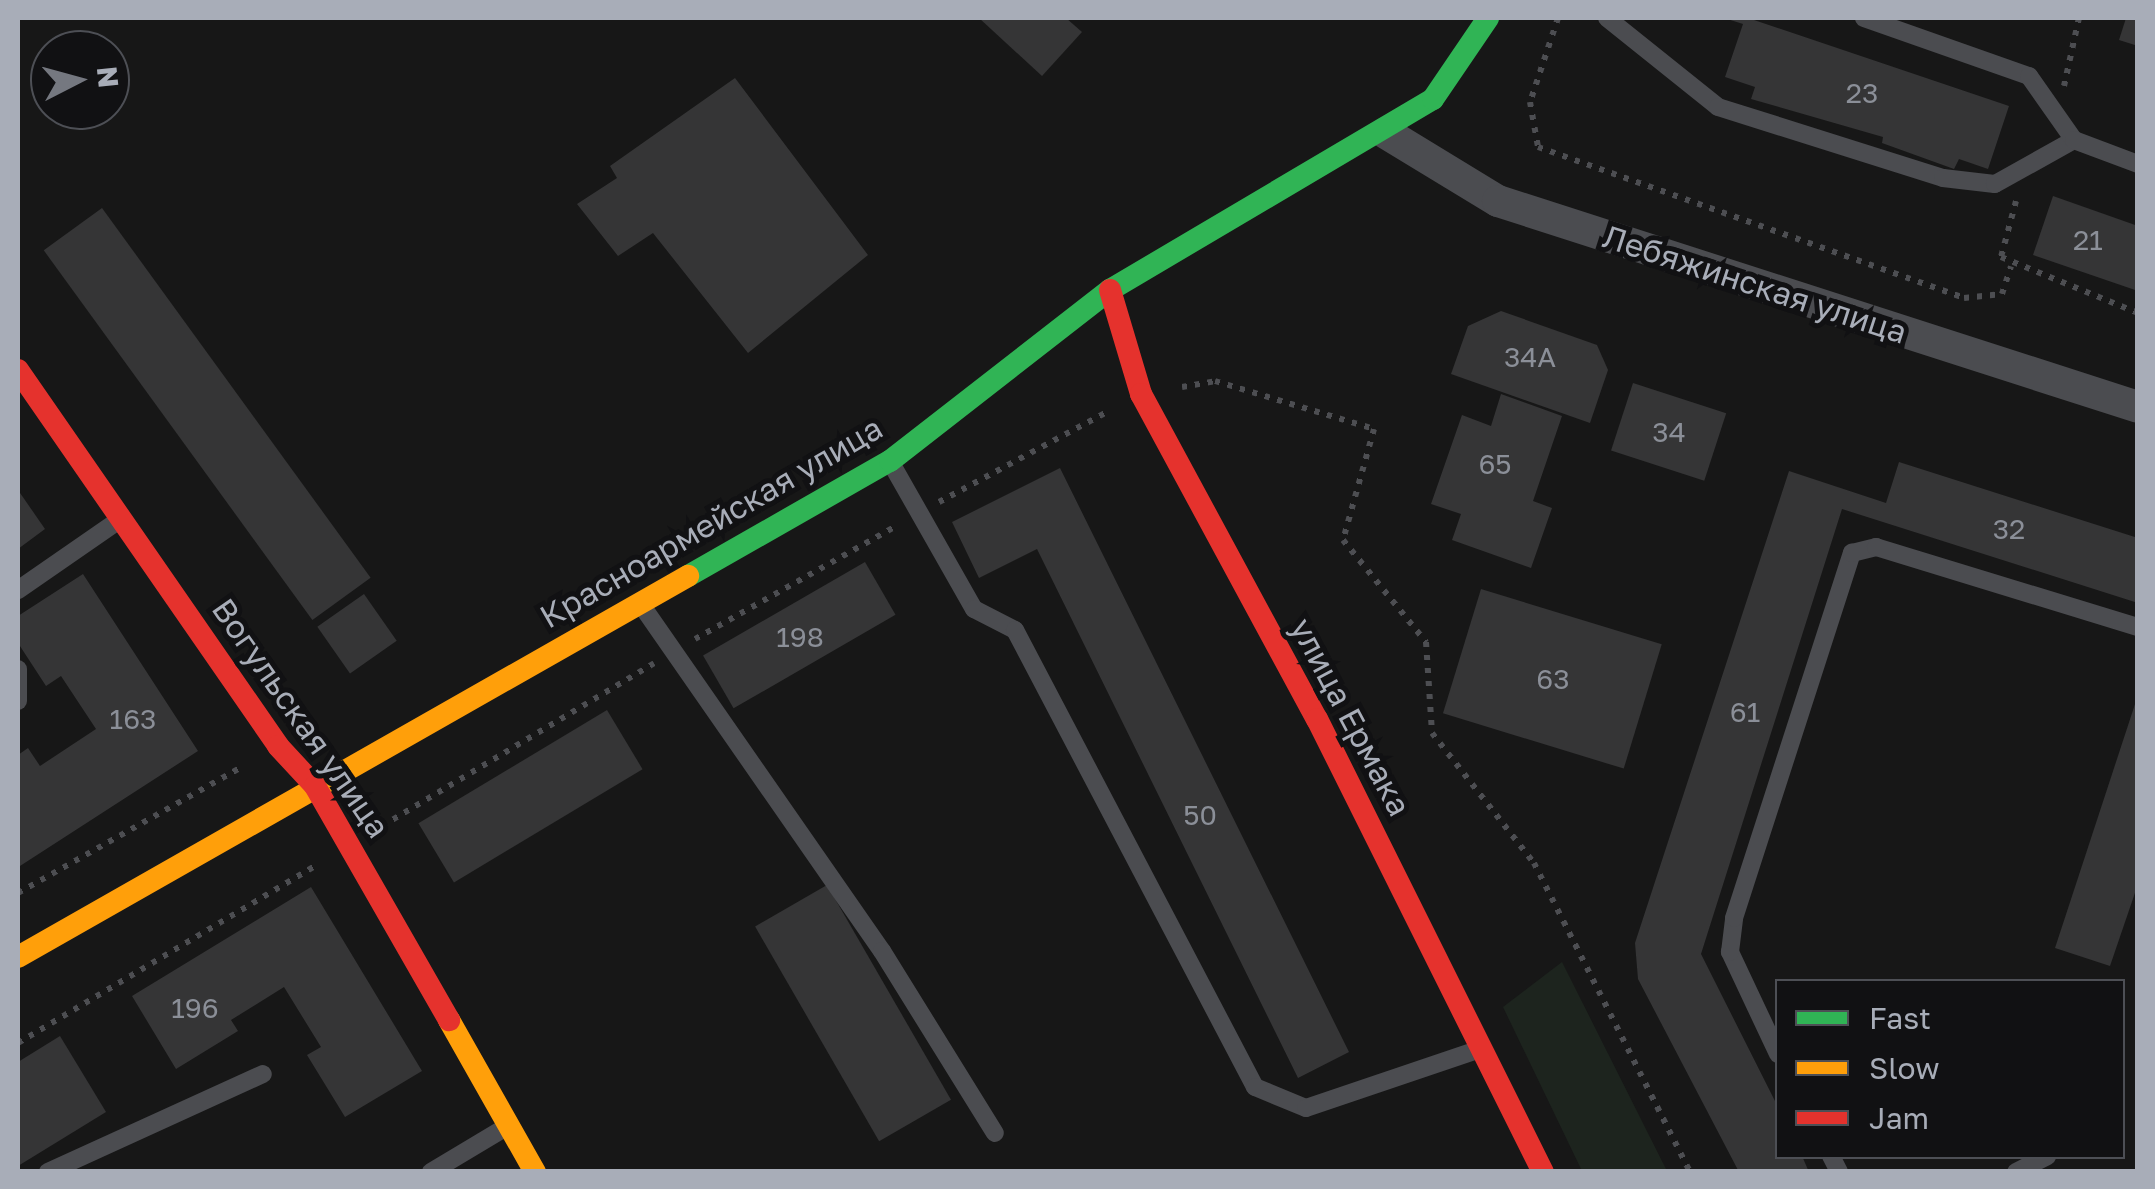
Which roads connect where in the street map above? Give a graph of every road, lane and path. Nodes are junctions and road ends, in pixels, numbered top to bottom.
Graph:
1 (1488, 18) edge
2 (1558, 18) edge
3 (1607, 18) edge
4 (1864, 18) edge
5 (2080, 18) edge
6 (2058, 116) junction
7 (1386, 133) junction
8 (2074, 140) junction
9 (2030, 162) junction
10 (2138, 164) edge
11 (2012, 266) junction
12 (1110, 290) junction
13 (2138, 312) edge
14 (18, 370) edge
15 (1141, 394) junction
16 (2138, 408) edge
17 (890, 461) junction
18 (919, 513) junction
19 (123, 517) junction
20 (18, 590) edge
21 (640, 602) junction
22 (2138, 627) edge
23 (670, 654) junction
24 (18, 669) edge
25 (18, 701) edge
26 (278, 746) junction
27 (315, 786) junction
28 (352, 844) junction
29 (18, 893) edge
30 (18, 956) edge
31 (18, 1044) edge
32 (1485, 1048) junction
33 (1775, 1048) edge
34 (263, 1074) dead end
35 (508, 1126) junction
36 (996, 1133) dead end
37 (2041, 1159) edge
38 (48, 1172) edge
39 (431, 1172) edge
40 (536, 1172) edge
41 (1544, 1172) edge
42 (1690, 1172) edge
43 (2016, 1172) edge

1 - 7 street, Красноармейская улица
2 - 11 path
3 - 9 lane
4 - 6 lane
5 - 6 path
6 - 8 lane
7 - 12 street, Красноармейская улица
7 - 16 street, Лебяжинская улица
8 - 9 lane
8 - 10 lane
9 - 11 path
11 - 13 path
12 - 15 street, улица Ермака
12 - 17 street, Красноармейская улица
14 - 19 street, Вогульская улица
15 - 18 path
15 - 32 street, улица Ермака
15 - 42 path
17 - 18 lane
17 - 21 street, Красноармейская улица
18 - 23 path
18 - 32 lane
19 - 20 lane
19 - 26 street, Вогульская улица
21 - 23 lane
21 - 27 street, Красноармейская улица
22 - 33 lane
23 - 28 path
23 - 36 lane
24 - 25 lane
26 - 27 street, Вогульская улица
26 - 29 path
27 - 28 street, Вогульская улица
27 - 30 street, Красноармейская улица
28 - 31 path
28 - 35 street, Вогульская улица
32 - 41 street, улица Ермака
34 - 38 lane
35 - 39 lane
35 - 40 street, Вогульская улица
37 - 43 lane

